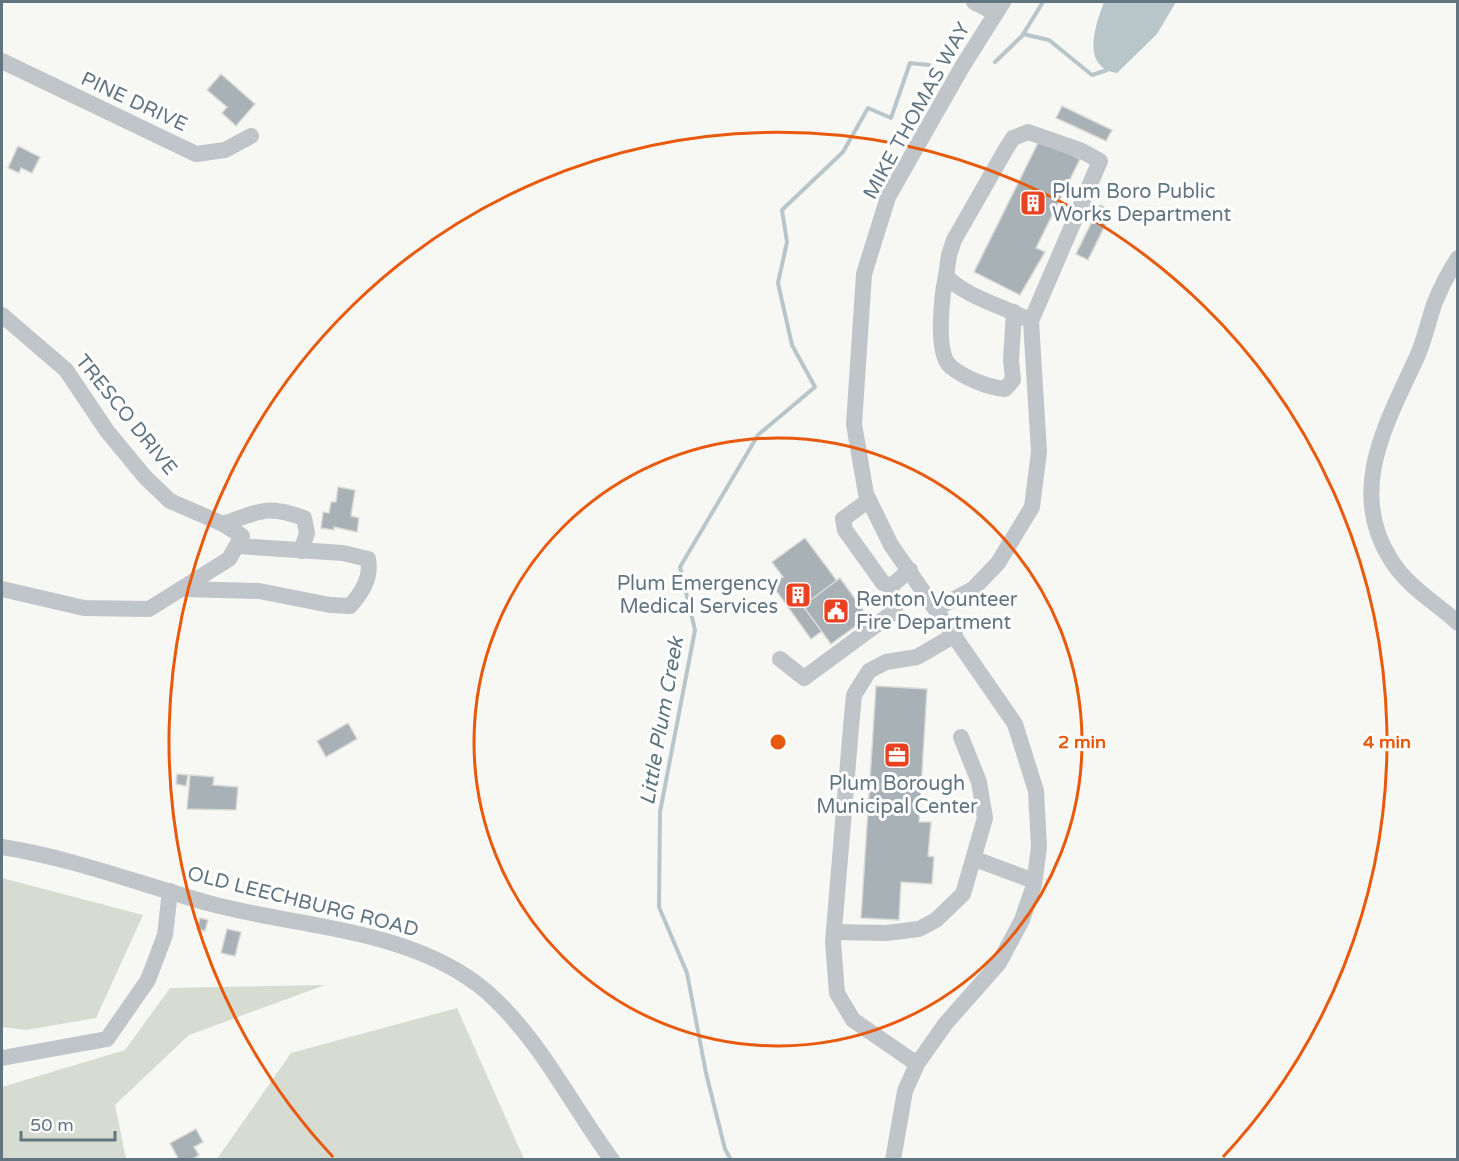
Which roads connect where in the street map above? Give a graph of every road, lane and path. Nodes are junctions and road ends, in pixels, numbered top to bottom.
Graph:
1 (974, 2) edge
2 (1000, 7) edge
3 (2, 61) edge
4 (251, 136) dead end
5 (1458, 258) edge
6 (946, 276) junction
7 (1014, 312) junction
8 (2, 315) edge
9 (1031, 321) junction
10 (868, 500) junction
11 (223, 524) junction
12 (237, 546) junction
13 (301, 551) junction
14 (910, 570) junction
15 (891, 586) junction
16 (2, 589) edge
17 (182, 590) junction
18 (937, 608) junction
19 (1458, 623) edge
20 (955, 635) junction
21 (780, 658) dead end
22 (961, 737) dead end
23 (2, 848) edge
24 (975, 859) junction
25 (1034, 881) junction
26 (170, 891) junction
27 (834, 932) junction
28 (2, 1058) edge
29 (917, 1064) junction
30 (612, 1160) edge
31 (893, 1160) edge

1 - 2 street
2 - 10 street, MIKE THOMAS WAY
3 - 4 street, PINE DRIVE
5 - 19 street
6 - 7 street
6 - 7 street
6 - 9 street
7 - 9 street
8 - 11 street, TRESCO DRIVE
9 - 18 street
10 - 14 street, MIKE THOMAS WAY
10 - 15 street
11 - 12 street, TRESCO DRIVE
11 - 13 street
12 - 13 street
12 - 17 street
13 - 17 street
14 - 15 street
14 - 18 street, MIKE THOMAS WAY
15 - 21 street
16 - 17 street
18 - 20 street, MIKE THOMAS WAY
20 - 25 street, MIKE THOMAS WAY
20 - 27 street
22 - 24 street
23 - 26 street, OLD LEECHBURG ROAD
24 - 25 street
24 - 27 street
25 - 29 street, MIKE THOMAS WAY
26 - 28 street
26 - 30 street, OLD LEECHBURG ROAD
27 - 29 street
29 - 31 street, MIKE THOMAS WAY

